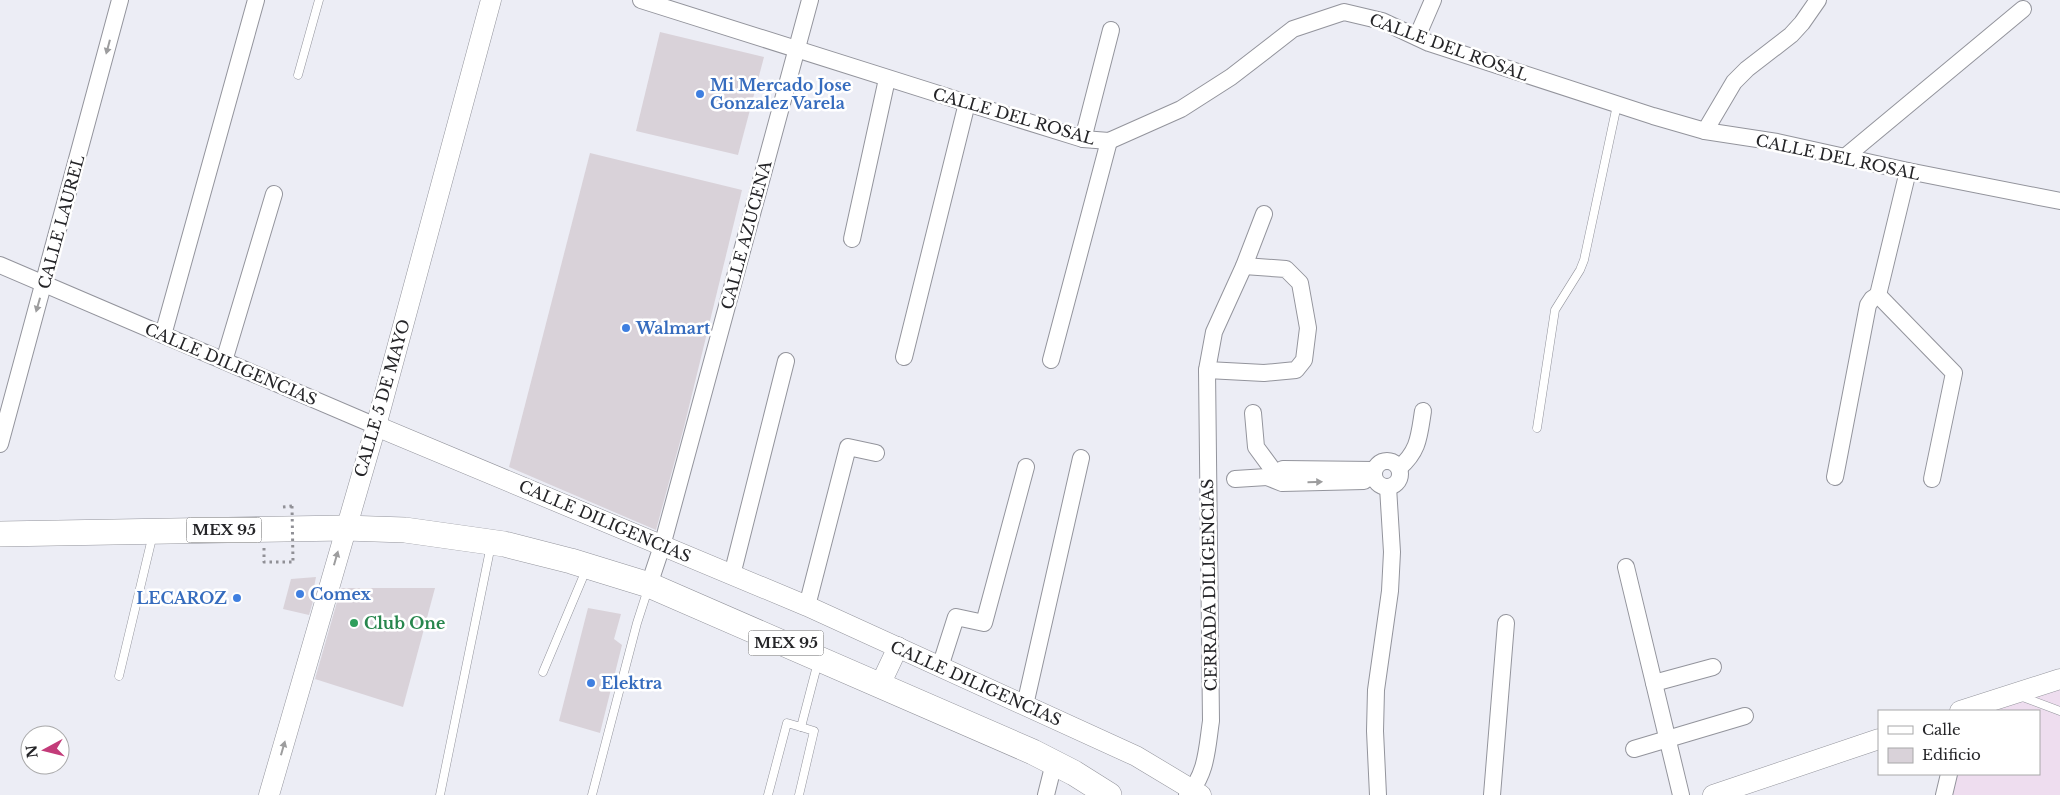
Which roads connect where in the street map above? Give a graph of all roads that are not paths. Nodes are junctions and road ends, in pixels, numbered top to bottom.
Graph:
1 (120, 0) edge
2 (256, 0) edge
3 (319, 0) edge
4 (491, 0) edge
5 (641, 0) edge
6 (810, 0) edge
7 (1433, 0) edge
8 (1818, 0) edge
9 (2023, 9) dead end
10 (1111, 30) dead end
11 (1417, 37) junction
12 (796, 50) junction
13 (298, 75) dead end
14 (887, 79) junction
15 (967, 104) junction
16 (1617, 105) junction
17 (1705, 131) junction
18 (1083, 138) junction
19 (1109, 142) junction
20 (1845, 157) junction
21 (1908, 172) junction
22 (274, 194) dead end
23 (2060, 201) edge
24 (1264, 214) dead end
25 (852, 238) dead end
26 (0, 265) edge
27 (1244, 266) junction
28 (44, 284) junction
29 (1878, 294) junction
30 (163, 335) junction
31 (904, 357) dead end
32 (1052, 360) dead end
33 (224, 361) junction
34 (786, 362) dead end
35 (1207, 370) junction
36 (1423, 411) dead end
37 (1253, 413) dead end
38 (376, 426) junction
39 (1537, 428) dead end
40 (0, 444) edge
41 (876, 453) dead end
42 (1081, 458) dead end
43 (1026, 467) dead end
44 (1399, 468) junction
45 (1835, 477) dead end
46 (1275, 478) junction
47 (1379, 479) junction
48 (1932, 479) dead end
49 (1235, 480) dead end
50 (345, 528) junction
51 (153, 532) junction
52 (0, 534) edge
53 (492, 542) junction
54 (662, 546) junction
55 (588, 566) junction
56 (1626, 567) dead end
57 (732, 575) junction
58 (649, 585) junction
59 (807, 606) junction
60 (1506, 623) dead end
61 (898, 647) junction
62 (820, 658) junction
63 (940, 667) junction
64 (1713, 667) dead end
65 (543, 672) dead end
66 (119, 676) dead end
67 (2060, 679) edge
68 (1654, 683) junction
69 (880, 685) junction
70 (2014, 694) junction
71 (1025, 704) junction
72 (1965, 710) edge
73 (2060, 711) edge
74 (1745, 716) dead end
75 (801, 727) junction
76 (1878, 739) edge
77 (1668, 741) junction
78 (1634, 749) dead end
79 (1054, 763) junction
80 (1949, 775) edge
81 (1194, 793) edge
82 (1722, 794) edge
83 (269, 795) edge
84 (440, 795) edge
85 (592, 795) edge
86 (768, 795) edge
87 (799, 795) edge
88 (1046, 795) edge
89 (1109, 795) edge
90 (1378, 795) edge
91 (1492, 795) edge
92 (1681, 795) edge
93 (1944, 795) edge

1 -> 28 street, CALLE LAUREL
2 - 30 street
3 - 13 lane
4 - 38 street, CALLE 5 DE MAYO
5 - 12 street, CALLE DEL ROSAL
6 - 12 street, CALLE AZUCENA
7 - 11 street
8 - 17 street
9 - 20 street
10 - 18 street
11 - 16 street, CALLE DEL ROSAL
11 - 19 street, CALLE DEL ROSAL
12 - 14 street, CALLE DEL ROSAL
12 - 54 street, CALLE AZUCENA
14 - 15 street, CALLE DEL ROSAL
14 - 25 street
15 - 18 street, CALLE DEL ROSAL
15 - 31 street
16 - 17 street, CALLE DEL ROSAL
16 - 39 lane
17 - 20 street, CALLE DEL ROSAL
18 - 19 street, CALLE DEL ROSAL
19 - 32 street
20 - 21 street, CALLE DEL ROSAL
21 - 23 street, CALLE DEL ROSAL
21 - 29 street
22 - 33 street
24 - 27 street, CERRADA DILIGENCIAS
26 - 28 street, CALLE DILIGENCIAS
27 - 35 street, CERRADA DILIGENCIAS
27 - 35 street
28 - 30 street, CALLE DILIGENCIAS
28 -> 40 street, CALLE LAUREL
29 - 45 street
29 - 48 street
30 - 33 street, CALLE DILIGENCIAS
33 - 38 street, CALLE DILIGENCIAS
34 - 57 street
35 - 81 street, CERRADA DILIGENCIAS
36 - 44 street
37 - 46 street
38 - 50 street, CALLE 5 DE MAYO
38 - 54 street, CALLE DILIGENCIAS
41 - 59 street
42 - 71 street
43 - 63 street
44 - 47 street
44 - 47 street
46 - 47 street
46 - 49 street
47 - 90 street
50 - 51 main road, MEX 95
50 - 53 main road, MEX 95
83 -> 50 street, CALLE 5 DE MAYO
51 - 52 main road, MEX 95
51 - 66 lane
53 - 55 main road, MEX 95
53 - 84 lane
54 - 57 street, CALLE DILIGENCIAS
54 - 58 street, CALLE AZUCENA
55 - 58 main road, MEX 95
55 - 65 lane
56 - 68 street
57 - 59 street, CALLE DILIGENCIAS
58 - 62 main road, MEX 95
58 - 85 lane
59 - 61 street, CALLE DILIGENCIAS
60 - 91 street
61 - 63 street, CALLE DILIGENCIAS
61 - 69 street
62 - 69 main road, MEX 95
62 - 75 lane
63 - 71 street, CALLE DILIGENCIAS
64 - 68 street
67 - 70 street
68 - 77 street
69 - 79 main road, MEX 95
70 - 72 street
70 - 73 lane
71 - 81 street, CALLE DILIGENCIAS
74 - 77 street
75 - 86 lane
75 - 87 lane
76 - 82 street
77 - 78 street
77 - 92 street
79 - 88 street
79 - 89 main road, MEX 95
80 - 93 street

